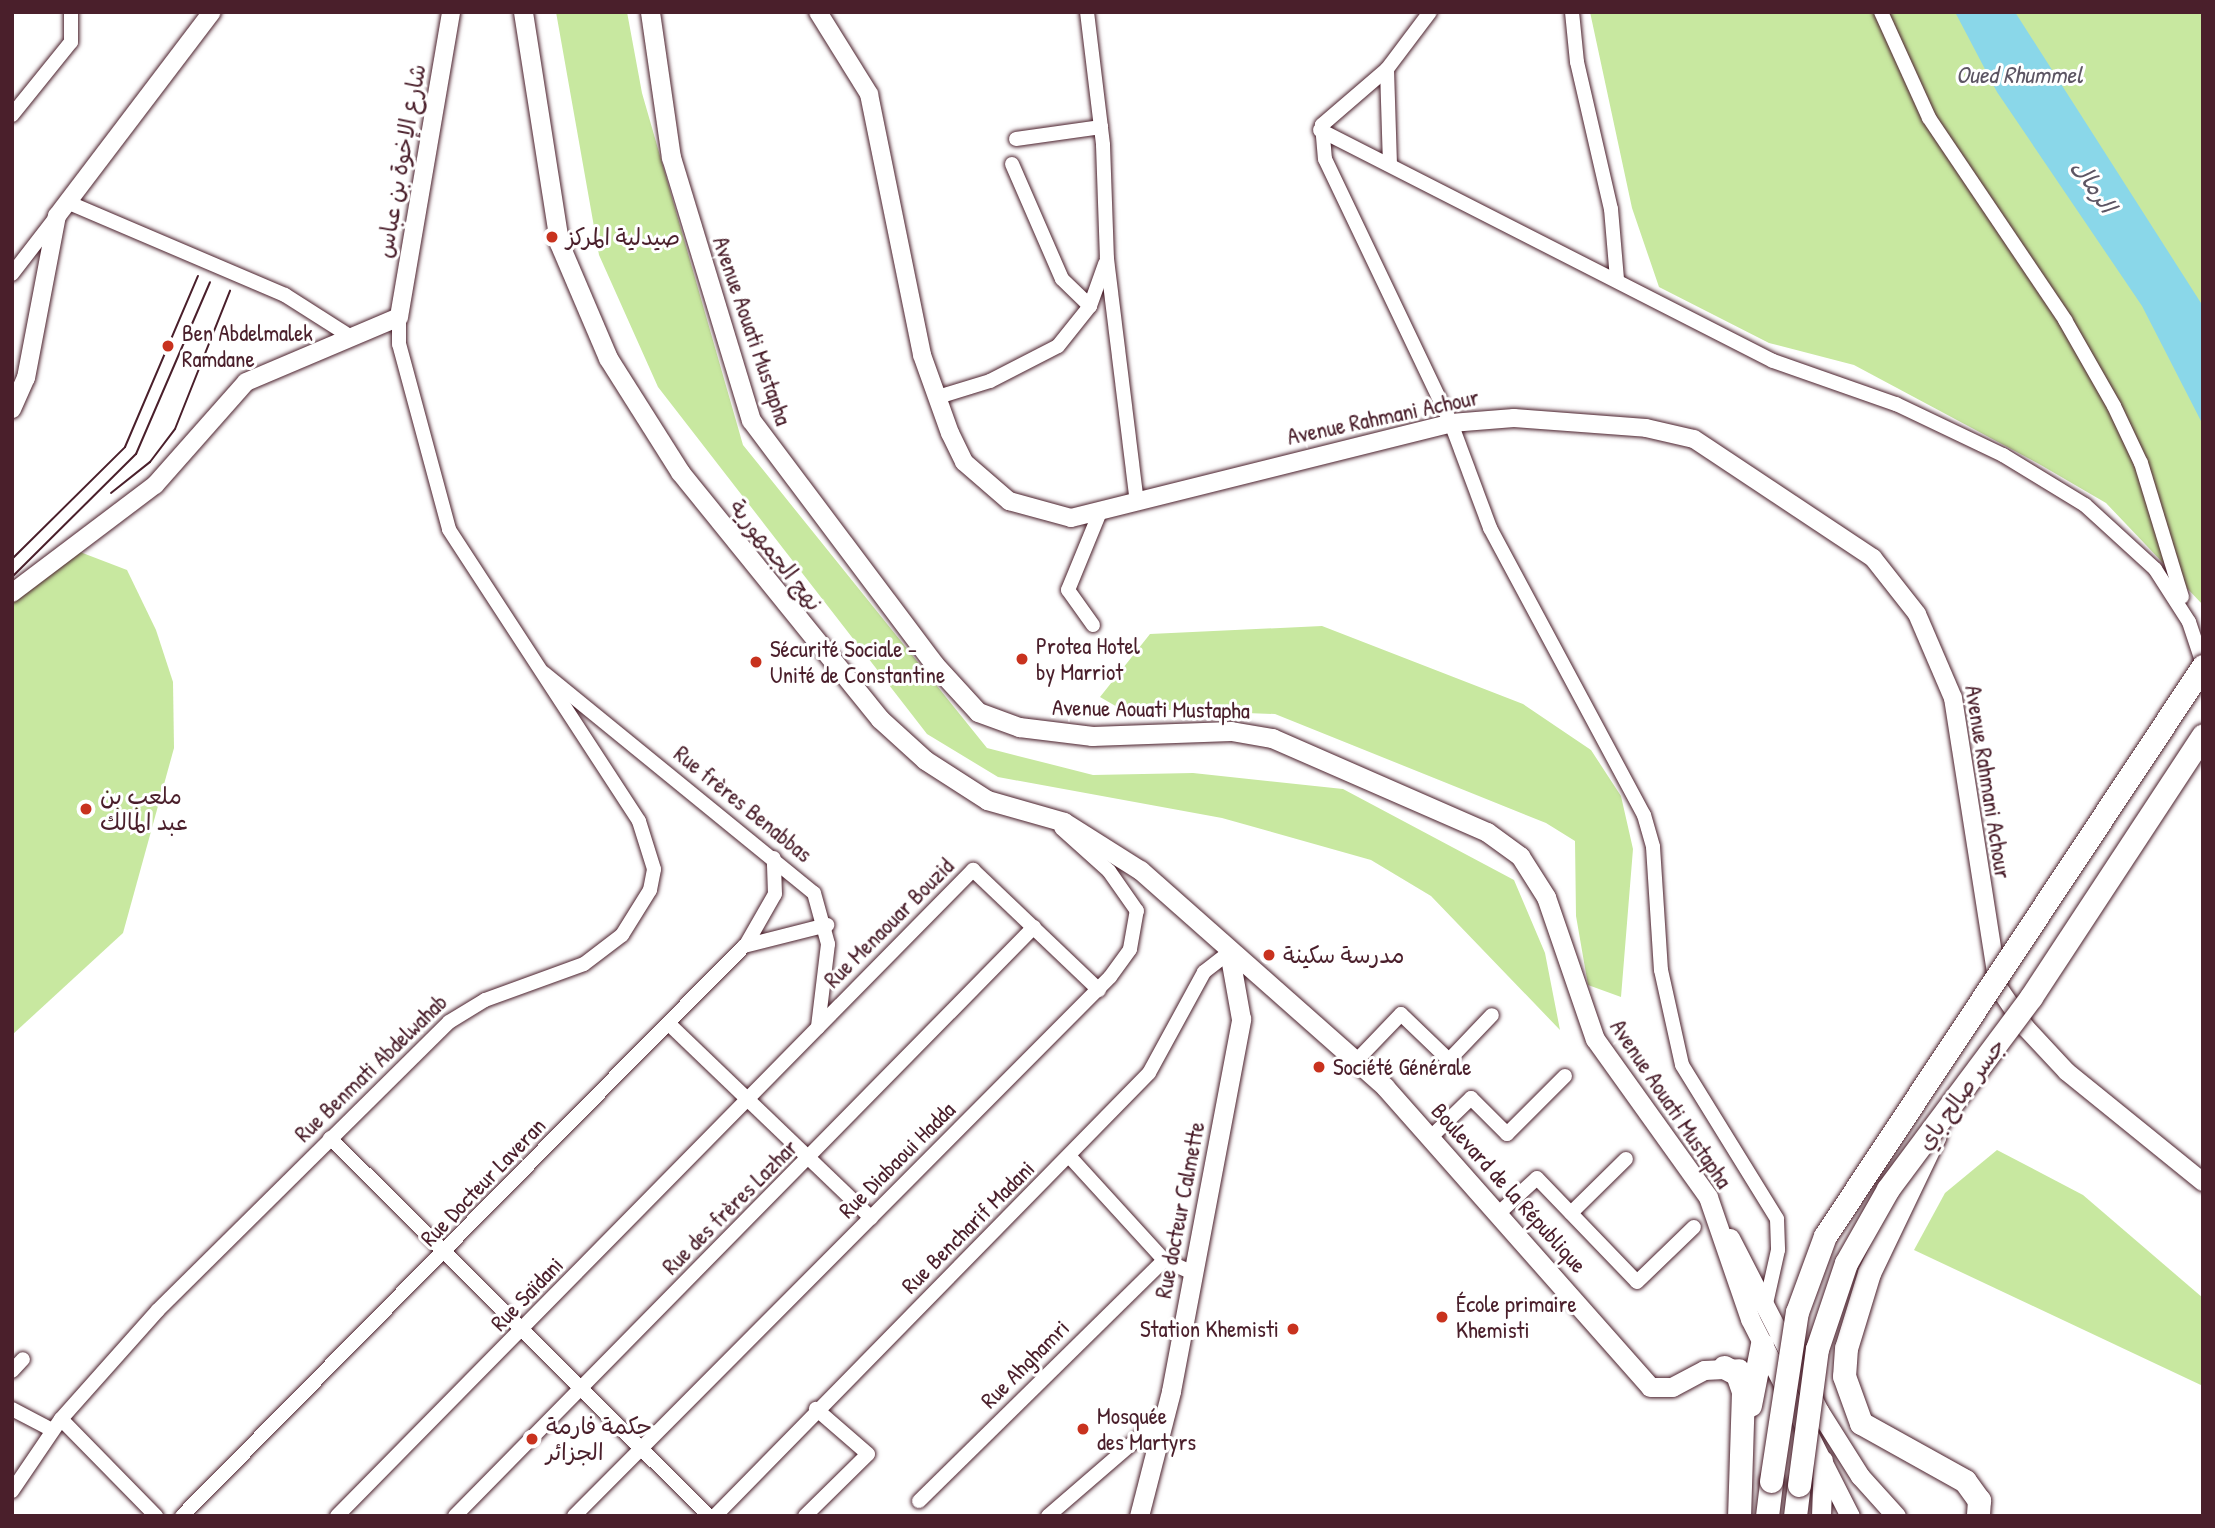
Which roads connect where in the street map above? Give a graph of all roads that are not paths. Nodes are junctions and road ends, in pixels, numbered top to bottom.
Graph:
1 (71, 12) edge
2 (212, 12) edge
3 (451, 12) edge
4 (523, 12) edge
5 (650, 12) edge
6 (818, 12) edge
7 (1087, 12) edge
8 (1430, 12) edge
9 (1572, 12) edge
10 (1881, 12) edge
11 (1387, 69) junction
12 (12, 115) edge
13 (1101, 127) junction
14 (1320, 130) junction
15 (1016, 139) dead end
16 (1012, 164) dead end
17 (1390, 165) junction
18 (62, 209) junction
19 (1107, 259) junction
20 (12, 274) edge
21 (1617, 279) junction
22 (1090, 306) junction
23 (399, 317) junction
24 (351, 337) junction
25 (938, 397) junction
26 (12, 409) edge
27 (1451, 423) junction
28 (1137, 502) junction
29 (1100, 512) junction
30 (12, 593) edge
31 (2189, 622) junction
32 (1093, 625) dead end
33 (2203, 665) edge
34 (535, 666) junction
35 (2203, 735) edge
36 (1051, 819) junction
37 (774, 858) junction
38 (827, 926) junction
39 (1034, 927) junction
40 (744, 946) junction
41 (1228, 953) junction
42 (1099, 990) junction
43 (1492, 1015) dead end
44 (669, 1024) junction
45 (818, 1027) junction
46 (1356, 1061) junction
47 (1565, 1076) dead end
48 (746, 1101) junction
49 (1940, 1125) junction
50 (1431, 1137) junction
51 (330, 1138) junction
52 (1070, 1157) junction
53 (1626, 1159) dead end
54 (808, 1161) junction
55 (2203, 1182) edge
56 (1708, 1197) junction
57 (1500, 1212) junction
58 (1571, 1213) junction
59 (872, 1218) junction
60 (1694, 1227) dead end
61 (446, 1254) junction
62 (1164, 1260) junction
63 (1193, 1273) junction
64 (1765, 1301) junction
65 (523, 1331) junction
66 (1762, 1344) junction
67 (23, 1359) dead end
68 (1724, 1367) junction
69 (1757, 1370) junction
70 (12, 1371) edge
71 (581, 1389) junction
72 (1790, 1398) junction
73 (12, 1409) edge
74 (816, 1409) junction
75 (1165, 1415) junction
76 (57, 1424) junction
77 (641, 1448) junction
78 (1741, 1450) junction
79 (1823, 1455) junction
80 (12, 1492) edge
81 (919, 1501) dead end
82 (156, 1516) edge
83 (182, 1516) edge
84 (337, 1516) edge
85 (455, 1516) edge
86 (574, 1516) edge
87 (709, 1516) edge
88 (715, 1516) edge
89 (805, 1516) edge
90 (1048, 1516) edge
91 (1139, 1516) edge
92 (1740, 1516) edge
93 (1767, 1516) edge
94 (1795, 1516) edge
95 (1821, 1516) edge
96 (1850, 1516) edge
97 (1896, 1516) edge
98 (1978, 1516) edge

1 - 12 street
2 - 18 street
3 - 23 street, شارع الإخوة بن عباس
4 - 36 main road, نهج الجمهورية
5 - 56 main road, Avenue Aouati Mustapha
6 - 25 street, Avenue Rahmani Achour
7 - 13 street
8 - 11 street
9 - 21 street
10 - 31 street
11 - 14 street
11 - 17 street
13 - 15 street
13 - 19 street
14 - 17 street
14 - 27 street
16 - 22 street
17 - 21 street
18 - 20 street
18 - 24 street
18 - 26 street
19 - 22 street
19 - 28 street
21 - 31 street
22 - 25 street
23 - 24 street
23 - 34 street, Rue Benmati Abdelwahab
24 - 30 street
25 - 29 street, Avenue Rahmani Achour
27 - 28 street, Avenue Rahmani Achour
27 - 55 street, Avenue Rahmani Achour
27 - 64 street
28 - 29 street, Avenue Rahmani Achour
29 - 32 street
31 - 33 street
33 - 93 highway, bridge
34 - 37 street, Rue frères Benabbas
34 - 51 street, Rue Benmati Abdelwahab
35 - 49 highway, جسر صالح باي, bridge
36 - 41 main road, نهج الجمهورية
36 - 42 street, Rue Diabaoui Hadda
37 - 38 street, Rue frères Benabbas
37 - 40 street, Rue Docteur Laveran
38 - 40 street
38 - 45 street, Rue frères Benabbas
39 - 42 street, Rue Menaouar Bouzid
39 - 45 street, Rue Menaouar Bouzid
39 - 54 street, Rue des frères Lazhar
40 - 44 street, Rue Docteur Laveran
41 - 46 main road, Boulevard de la République
41 - 52 street, Rue Bencharif Madani
41 - 63 main road, Rue docteur Calmette
42 - 59 street, Rue Diabaoui Hadda
43 - 46 street
44 - 48 street
44 - 61 street, Rue Docteur Laveran
45 - 48 street, Rue Menaouar Bouzid
46 - 50 main road, Boulevard de la République
47 - 50 street
48 - 54 street
48 - 65 street, Rue Saïdani
49 - 94 highway, جسر صالح باي, bridge
49 - 98 highway
50 - 57 main road, Boulevard de la République
51 - 61 street
51 - 76 street, Rue Benmati Abdelwahab
52 - 62 street
52 - 74 street, Rue Bencharif Madani
53 - 58 street
54 - 59 street
54 - 71 street, Rue des frères Lazhar
56 - 64 main road
56 - 66 main road, Avenue Aouati Mustapha
57 - 58 street
57 - 68 main road, Boulevard de la République
58 - 60 street
59 - 77 street, Rue Diabaoui Hadda
61 - 65 street
61 - 83 street, Rue Docteur Laveran
62 - 63 street
62 - 81 street, Rue Ahghamri
63 - 75 main road, Rue docteur Calmette
64 - 66 street
64 - 97 main road
65 - 71 street
65 - 84 street, Rue Saïdani
66 - 69 highway
66 - 72 main road, Avenue Aouati Mustapha
67 - 70 street
68 - 69 main road
68 - 78 highway
69 - 72 main road
69 - 78 highway
71 - 77 street
71 - 85 street, Rue des frères Lazhar
72 - 79 main road, Avenue Aouati Mustapha
73 - 76 street
74 - 88 street, Rue Bencharif Madani
74 - 89 street
75 - 90 street
75 - 91 main road, Rue docteur Calmette
76 - 80 street, Rue Benmati Abdelwahab
76 - 82 street
77 - 86 street, Rue Diabaoui Hadda
77 - 87 street
78 - 92 highway
79 - 95 main road
79 - 96 main road, Avenue Aouati Mustapha

